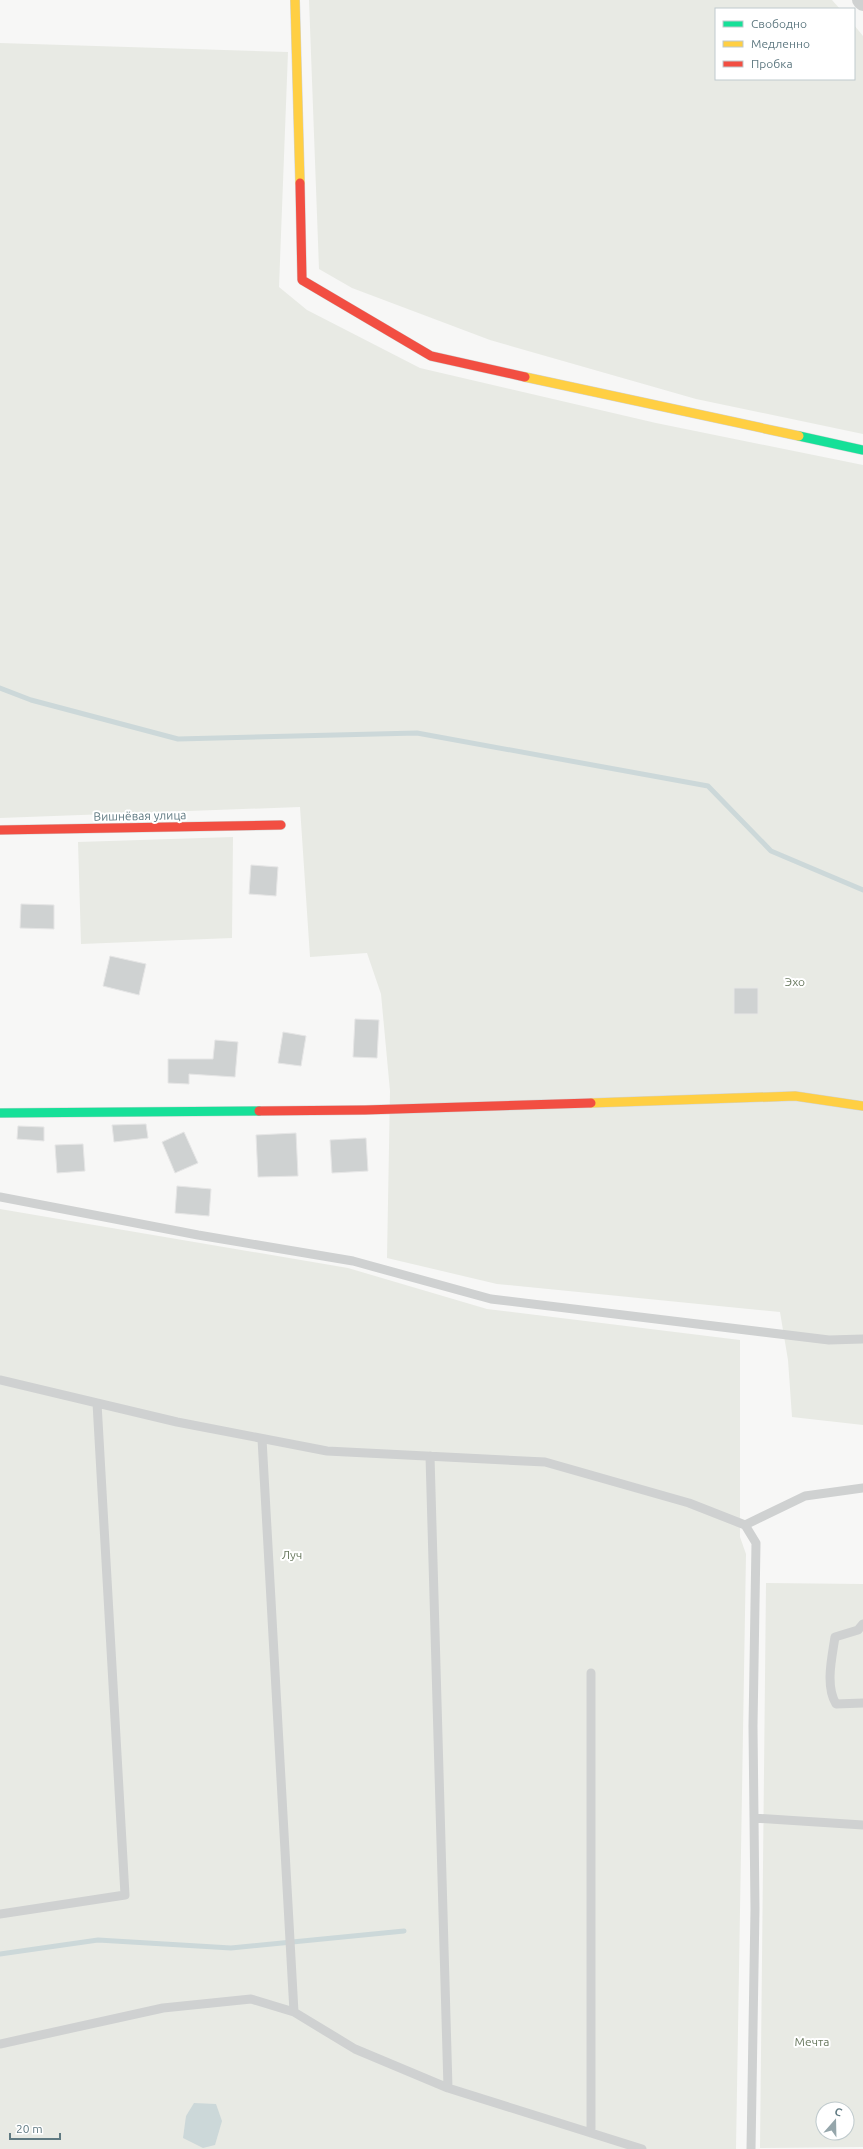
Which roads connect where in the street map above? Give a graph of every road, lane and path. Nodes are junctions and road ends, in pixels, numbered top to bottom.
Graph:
1 (295, 0) edge
2 (863, 450) edge
3 (281, 825) dead end
4 (0, 830) edge
5 (863, 1106) edge
6 (0, 1113) edge
7 (0, 1197) edge
8 (863, 1339) edge
9 (0, 1380) edge
10 (97, 1403) junction
11 (262, 1439) junction
12 (430, 1456) junction
13 (863, 1488) edge
14 (745, 1525) junction
15 (863, 1624) edge
16 (591, 1673) dead end
17 (863, 1703) edge
18 (754, 1818) junction
19 (863, 1825) edge
20 (0, 1914) edge
21 (294, 2012) junction
22 (0, 2044) edge
23 (448, 2088) junction
24 (591, 2133) junction
25 (642, 2149) edge
26 (750, 2149) edge

1 - 2 street
3 - 4 street, Вишнёвая улица
5 - 6 street
7 - 8 lane
9 - 10 lane
10 - 11 lane
10 - 20 lane
11 - 12 lane
11 - 21 lane
12 - 14 lane
12 - 23 lane
13 - 14 lane
14 - 18 lane
15 - 17 lane
16 - 24 lane
18 - 19 lane
18 - 26 lane
21 - 22 lane
21 - 23 lane
23 - 24 lane
24 - 25 lane

